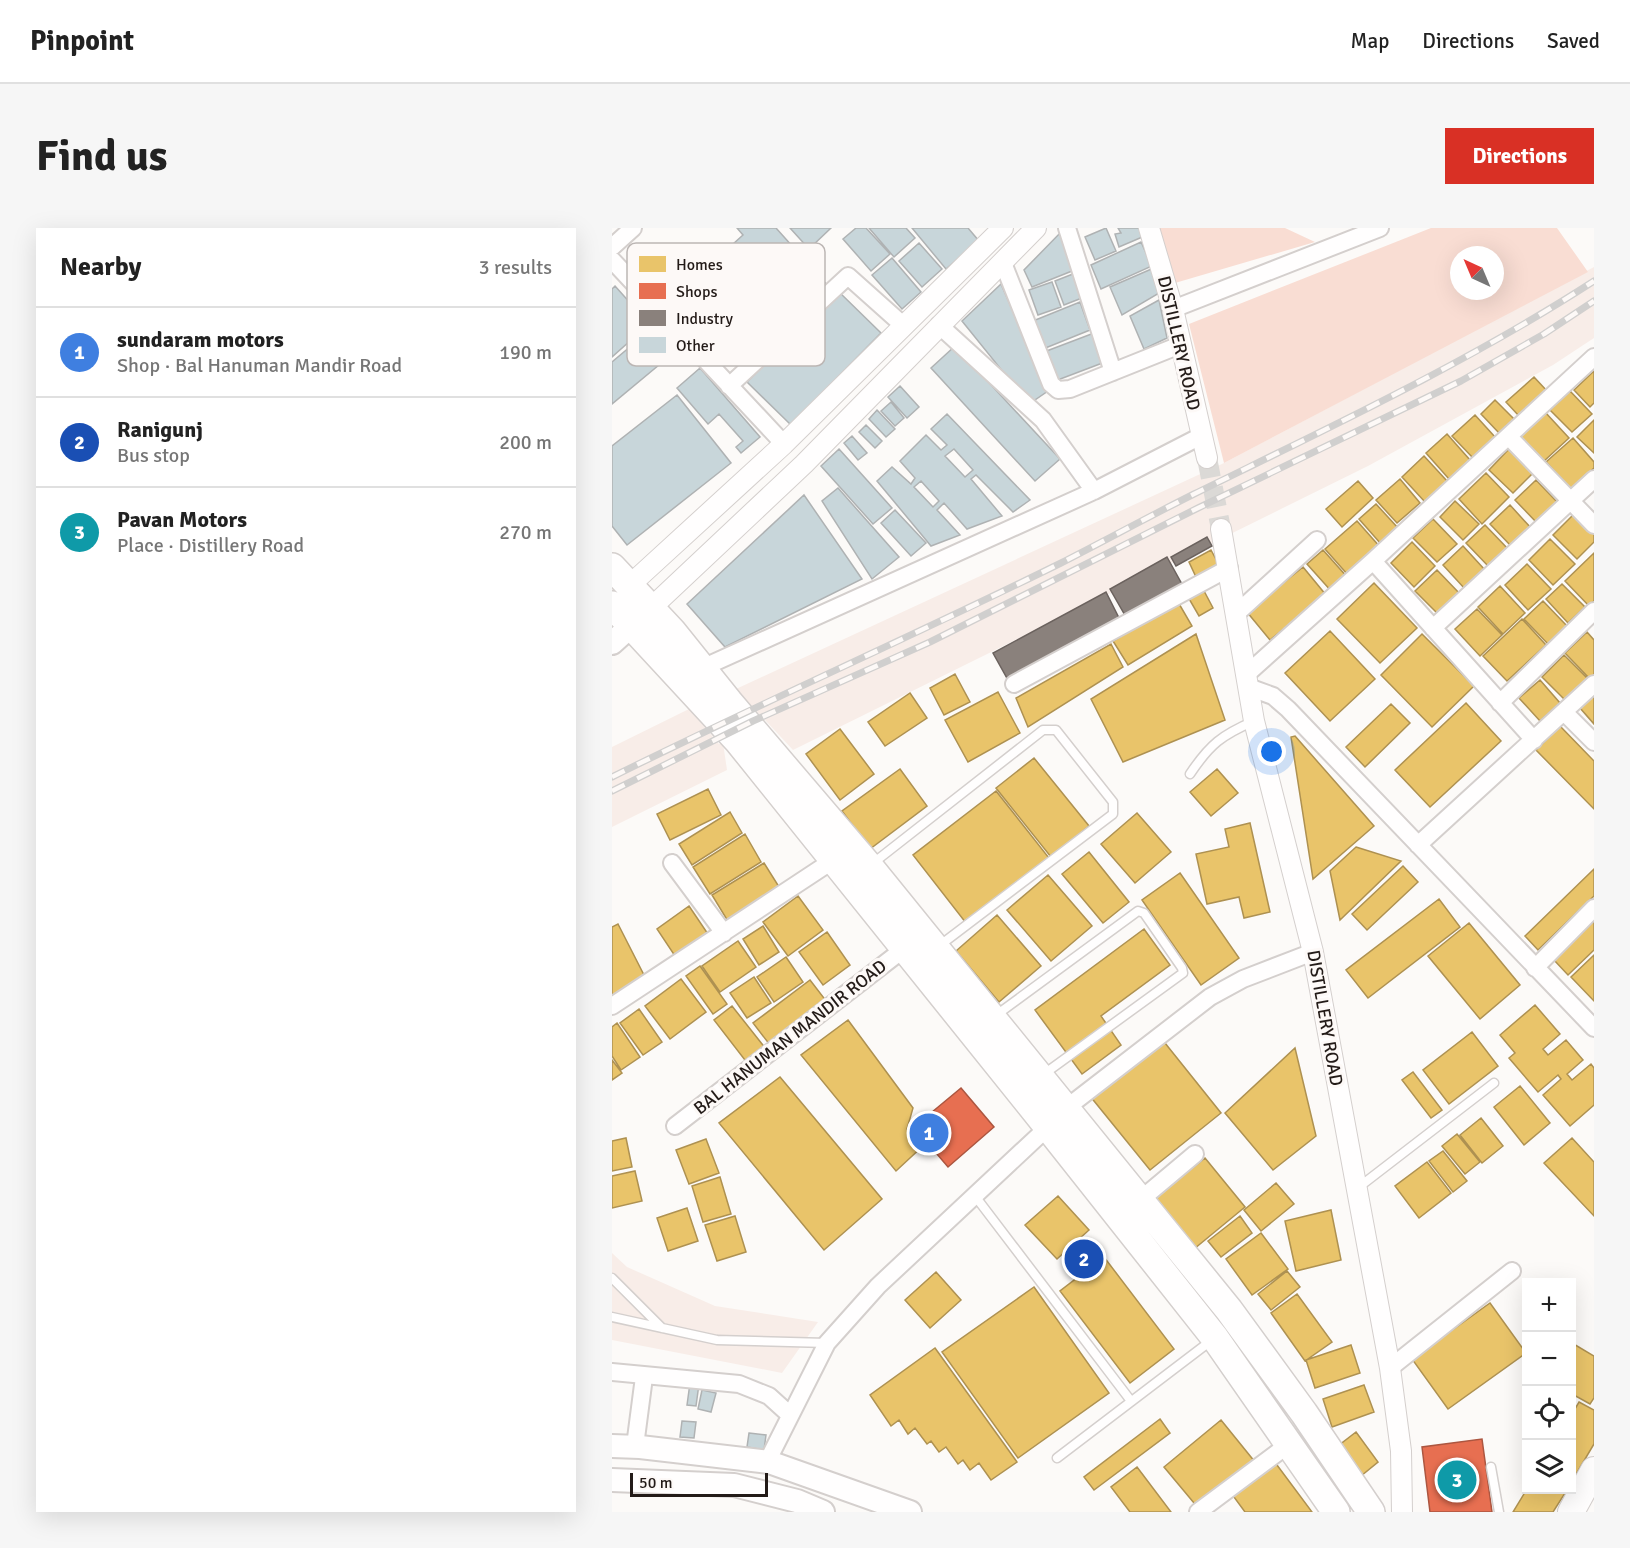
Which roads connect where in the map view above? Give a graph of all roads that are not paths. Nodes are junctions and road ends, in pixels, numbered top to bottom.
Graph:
1 (633, 228) edge
2 (1036, 228) edge
3 (1067, 228) edge
4 (1149, 228) edge
5 (1000, 229) edge
6 (1372, 229) edge
7 (612, 248) edge
8 (612, 260) edge
9 (1003, 263) junction
10 (627, 276) edge
11 (825, 297) edge
12 (1173, 309) junction
13 (939, 325) junction
14 (904, 326) junction
15 (1180, 345) junction
16 (1594, 357) edge
17 (710, 366) edge
18 (751, 366) edge
19 (1113, 372) junction
20 (729, 386) junction
21 (1201, 436) junction
22 (1509, 436) junction
23 (784, 444) junction
24 (1207, 458) tunnel mouth
25 (1594, 479) edge
26 (1094, 491) junction
27 (1570, 501) junction
28 (1594, 525) edge
29 (1221, 529) tunnel mouth
30 (1317, 540) dead end
31 (1373, 561) junction
32 (1228, 568) junction
33 (616, 590) edge
34 (651, 608) junction
35 (1594, 611) edge
36 (1237, 613) junction
37 (1433, 628) junction
38 (622, 635) edge
39 (702, 668) junction
40 (1249, 680) junction
41 (1014, 684) dead end
42 (1594, 684) edge
43 (1500, 703) junction
44 (1564, 712) junction
45 (1254, 722) junction
46 (1533, 740) junction
47 (1594, 742) edge
48 (1190, 774) dead end
49 (1418, 845) junction
50 (835, 859) junction
51 (672, 863) dead end
52 (869, 866) junction
53 (1594, 908) edge
54 (724, 933) junction
55 (905, 948) junction
56 (937, 948) junction
57 (1313, 952) junction
58 (1535, 968) junction
59 (612, 1006) edge
60 (993, 1018) junction
61 (1594, 1028) edge
62 (1040, 1077) junction
63 (1494, 1083) dead end
64 (1057, 1118) junction
65 (675, 1126) dead end
66 (1195, 1154) dead end
67 (1356, 1189) junction
68 (975, 1196) junction
69 (1139, 1201) junction
70 (1512, 1271) dead end
71 (612, 1278) edge
72 (612, 1317) edge
73 (662, 1328) junction
74 (1215, 1338) junction
75 (826, 1343) junction
76 (1390, 1368) junction
77 (612, 1372) edge
78 (644, 1377) junction
79 (1131, 1401) junction
80 (790, 1415) junction
81 (1289, 1444) junction
82 (612, 1446) edge
83 (635, 1446) junction
84 (1057, 1458) dead end
85 (767, 1462) junction
86 (1491, 1467) dead end
87 (1594, 1470) edge
88 (612, 1480) edge
89 (823, 1512) edge
90 (910, 1512) edge
91 (1198, 1512) edge
92 (1336, 1512) edge
93 (1371, 1512) edge
94 (1402, 1512) edge
95 (1499, 1512) edge
96 (1571, 1512) edge

1 - 7 street
2 - 9 street
3 - 19 street
4 - 12 street, DISTILLERY ROAD
5 - 14 street
6 - 12 street
8 - 10 street
9 - 13 street
9 - 19 street
11 - 14 street
12 - 15 street, DISTILLERY ROAD
13 - 26 street
13 - 34 street
14 - 23 street
15 - 19 street
15 - 21 street, DISTILLERY ROAD
16 - 22 street
17 - 20 street
18 - 20 street
20 - 23 street
21 - 24 street, DISTILLERY ROAD
21 - 26 street
22 - 27 street
22 - 31 street
23 - 33 street
25 - 27 street
26 - 39 street
27 - 28 street
27 - 37 street
29 - 32 street, DISTILLERY ROAD
30 - 36 street
31 - 37 street
31 - 40 street
32 - 36 street, DISTILLERY ROAD
32 - 41 street
33 - 34 highway
33 - 38 highway
34 - 38 main road
34 - 39 highway
35 - 43 street
36 - 40 street, DISTILLERY ROAD
37 - 43 street
38 - 50 highway
39 - 52 highway
40 - 45 street, DISTILLERY ROAD
40 - 49 street
42 - 44 street
43 - 46 street
44 - 46 street
44 - 47 street
45 - 48 lane
45 - 57 street, DISTILLERY ROAD
46 - 49 street
49 - 58 street
50 - 54 street
50 - 55 highway
51 - 54 street
52 - 56 highway
52 - 56 lane
53 - 58 street
54 - 59 street
55 - 64 highway
55 - 65 street, BAL HANUMAN MANDIR ROAD
56 - 60 highway
57 - 64 street
57 - 67 street, DISTILLERY ROAD
58 - 61 street
60 - 62 highway
60 - 62 lane
62 - 64 highway
63 - 67 lane
64 - 68 street
64 - 69 highway
64 - 74 highway
66 - 69 street
67 - 76 street, DISTILLERY ROAD
68 - 75 street
68 - 79 lane
69 - 93 highway
70 - 76 street
71 - 73 lane
72 - 73 lane
73 - 75 lane
74 - 79 lane
74 - 81 highway
75 - 80 street
76 - 94 street, DISTILLERY ROAD
77 - 78 street
78 - 80 street
78 - 83 street
79 - 84 lane
80 - 85 street
81 - 91 street
81 - 92 highway
82 - 83 main road
83 - 85 main road
85 - 90 main road
86 - 95 lane
87 - 96 main road
88 - 89 main road

